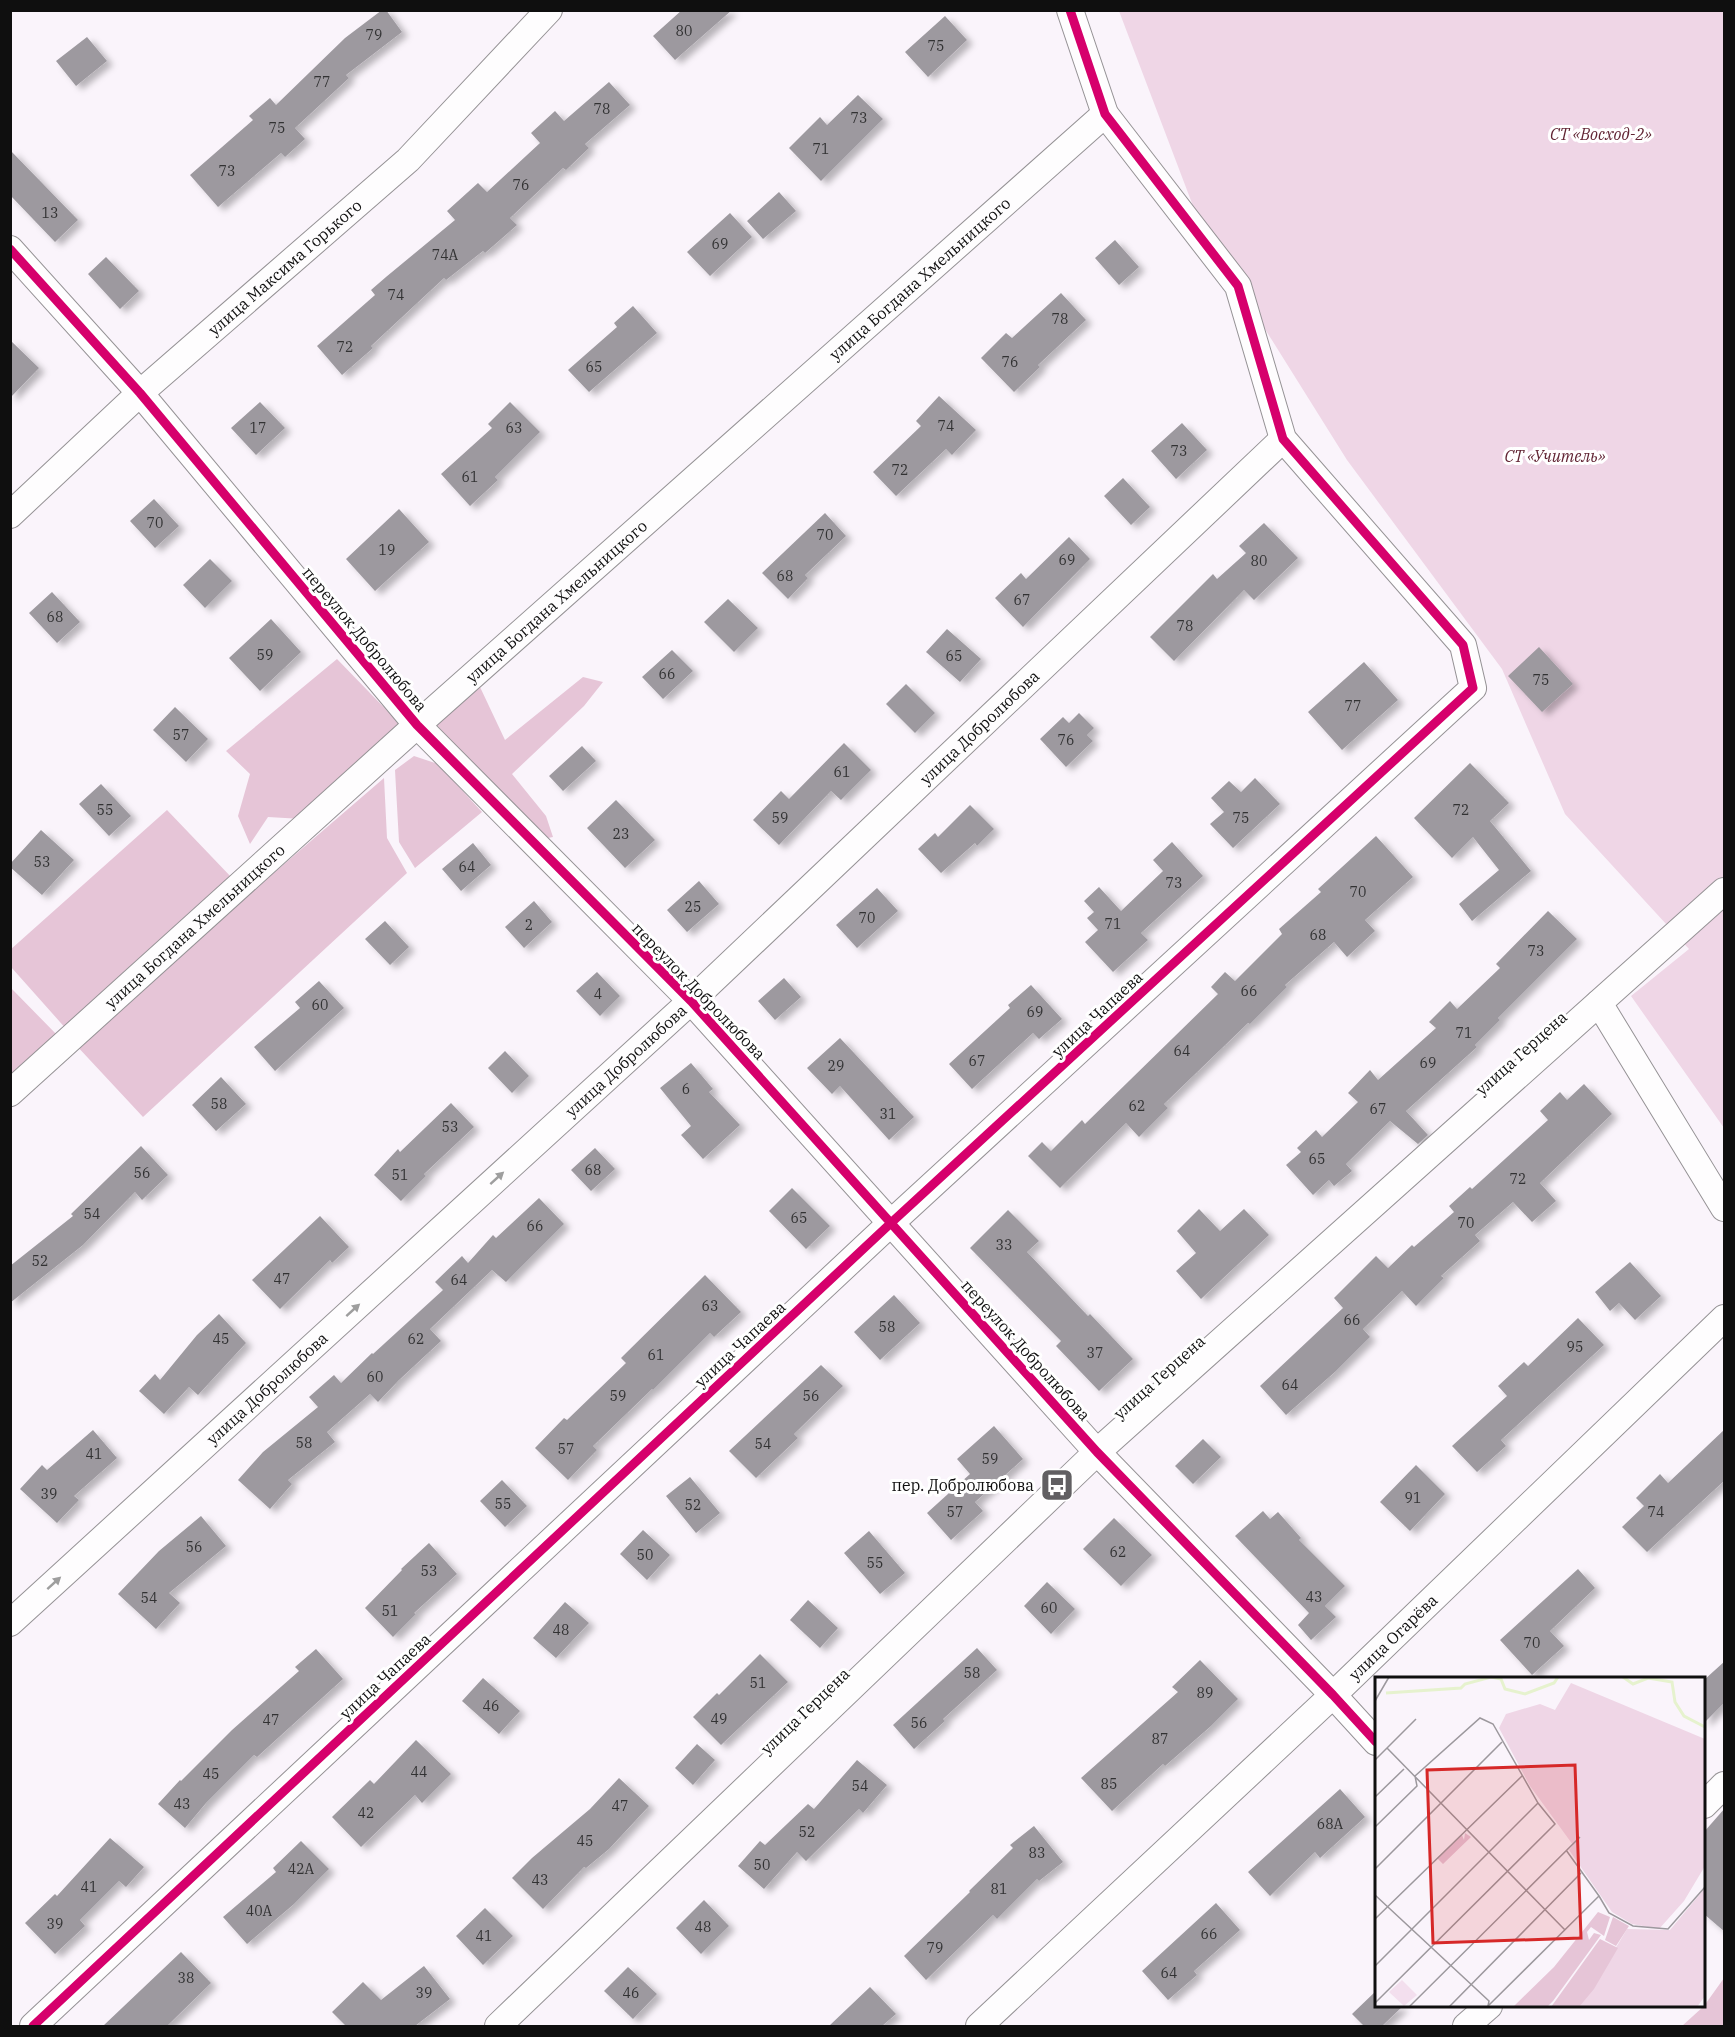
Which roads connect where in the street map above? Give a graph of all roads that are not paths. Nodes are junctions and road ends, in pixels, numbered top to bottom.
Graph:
1 (549, 10) edge
2 (1070, 10) edge
3 (1106, 114) junction
4 (10, 249) edge
5 (140, 393) junction
6 (1283, 439) junction
7 (10, 514) edge
8 (417, 725) junction
9 (1725, 891) edge
10 (691, 1001) junction
11 (1599, 1003) junction
12 (10, 1093) edge
13 (1725, 1208) edge
14 (892, 1222) junction
15 (1725, 1318) edge
16 (1097, 1452) junction
17 (10, 1623) edge
18 (1333, 1695) junction
19 (1375, 1740) edge
20 (1725, 1785) edge
21 (1705, 1804) edge
22 (1488, 2007) edge
23 (33, 2026) edge
24 (498, 2026) edge
25 (979, 2026) edge
26 (1466, 2026) edge

1 - 5 street, улица Максима Горького
2 - 3 street
3 - 6 street
3 - 8 street, улица Богдана Хмельницкого
4 - 5 street, переулок Добролюбова
5 - 7 street, улица Максима Горького
5 - 8 street, переулок Добролюбова
6 - 10 street, улица Добролюбова
6 - 14 street, улица Чапаева
8 - 10 street, переулок Добролюбова
8 - 12 street, улица Богдана Хмельницкого
9 - 11 street, улица Герцена
10 - 14 street, переулок Добролюбова
17 -> 10 street, улица Добролюбова
11 - 13 street
11 - 16 street, улица Герцена
14 - 16 street, переулок Добролюбова
14 - 23 street, улица Чапаева
15 - 18 street, улица Огарёва
16 - 18 street, переулок Добролюбова
16 - 24 street, улица Герцена
18 - 19 street, переулок Добролюбова
18 - 25 street, улица Огарёва
20 - 21 street
22 - 26 street

